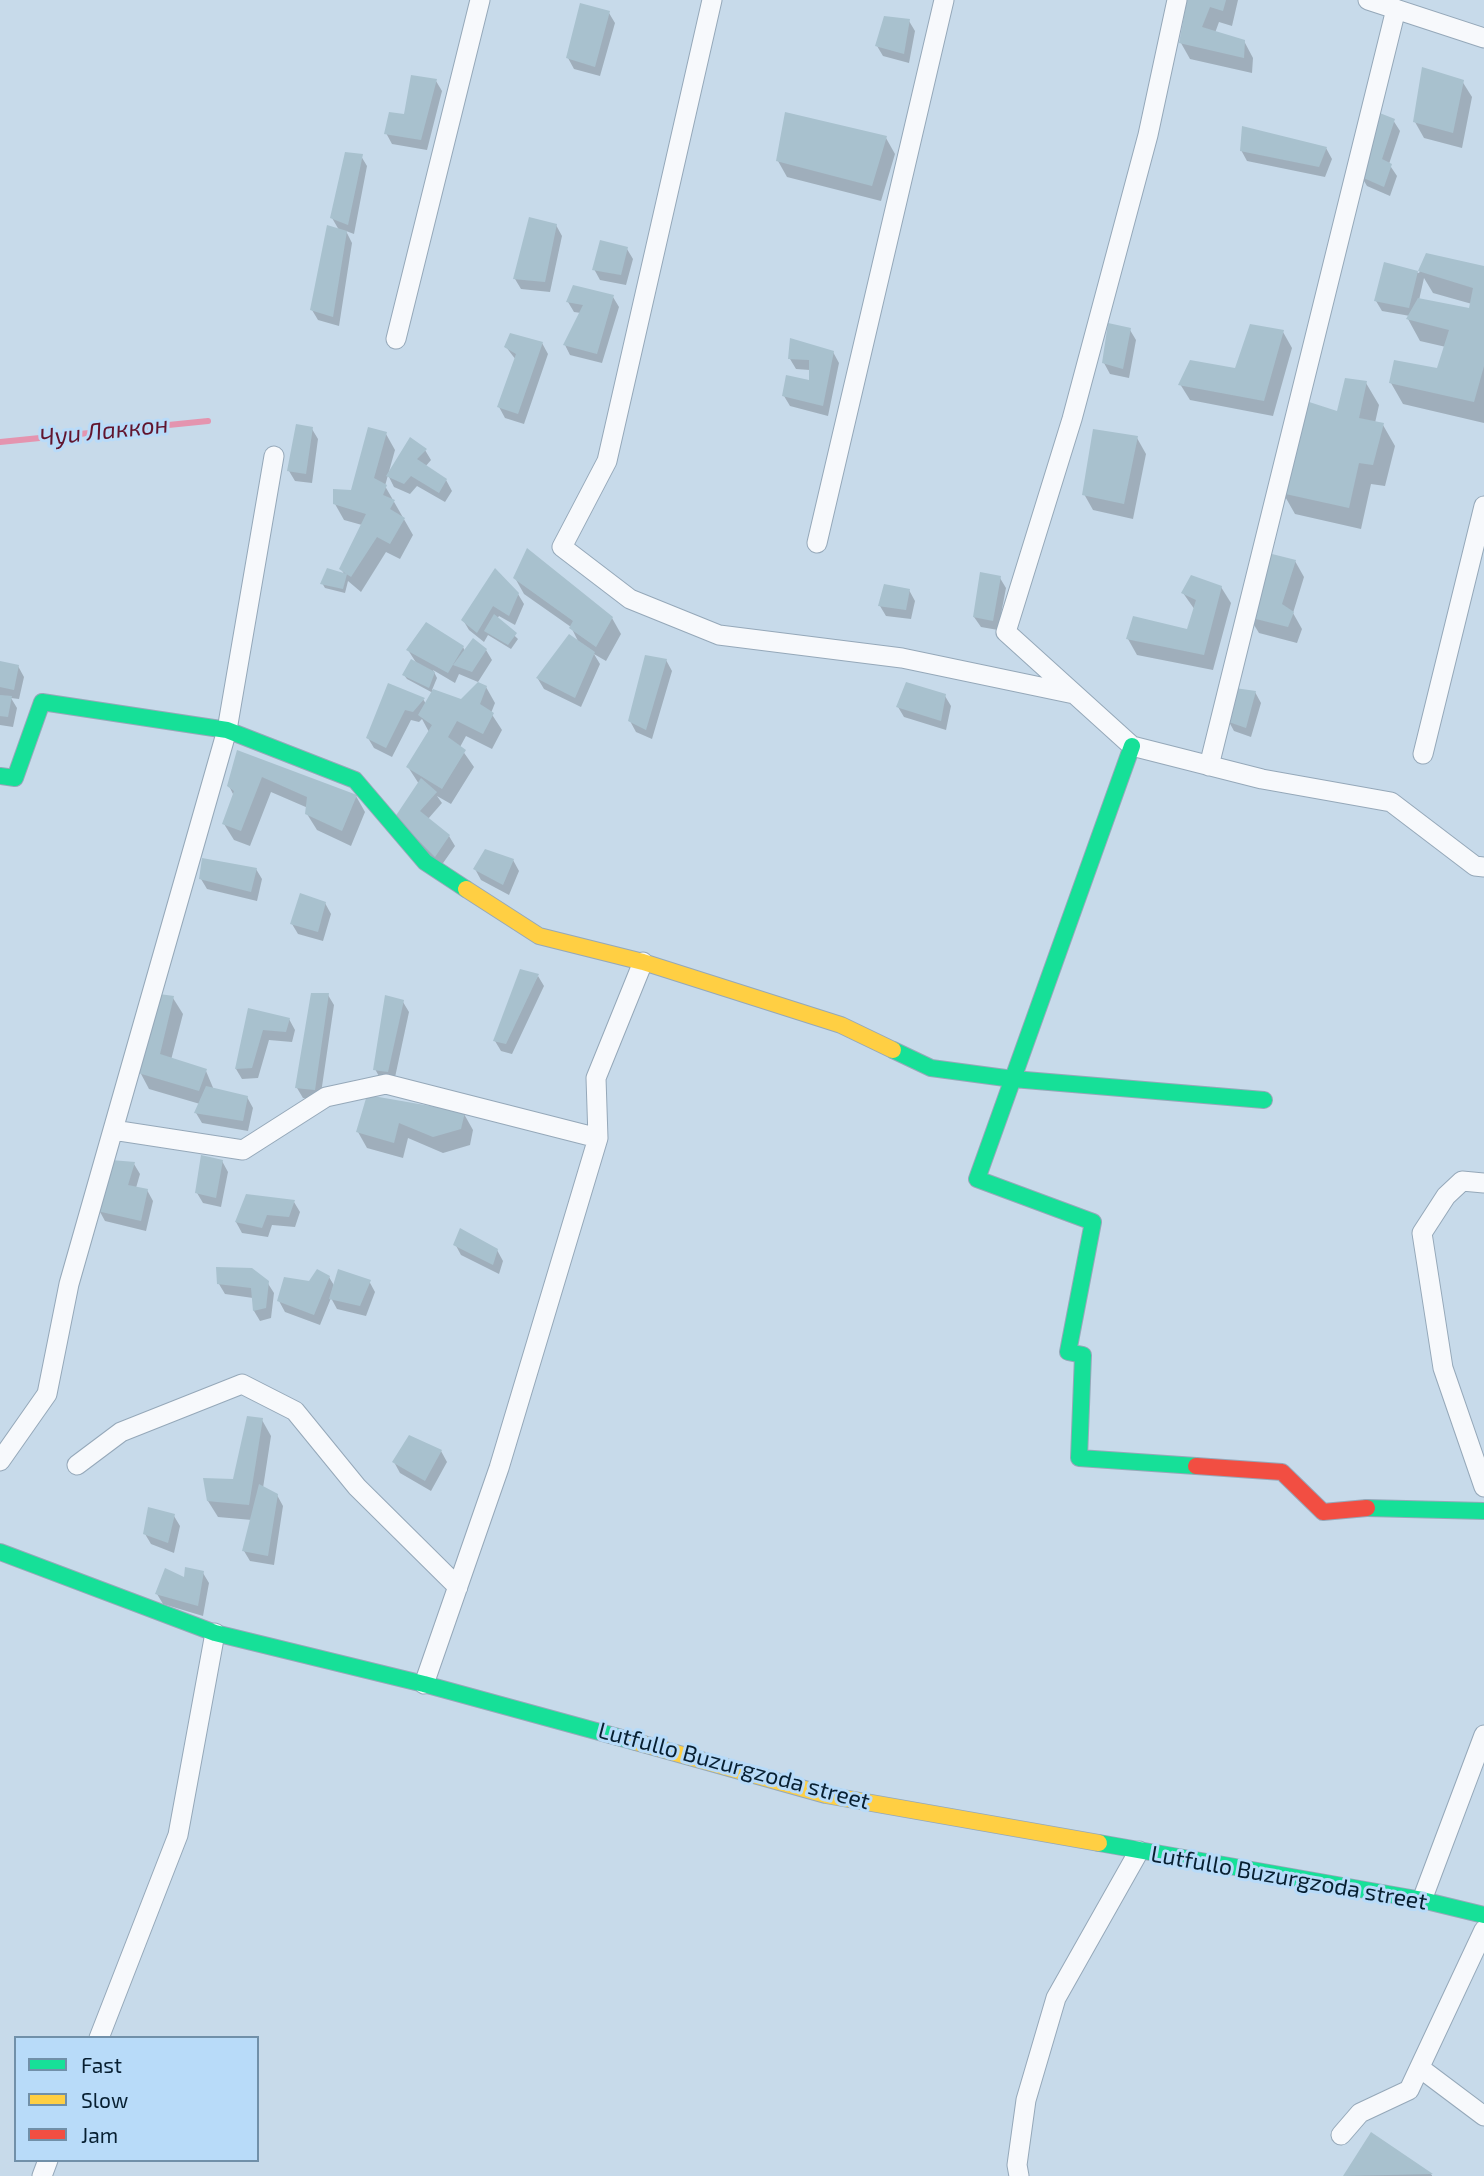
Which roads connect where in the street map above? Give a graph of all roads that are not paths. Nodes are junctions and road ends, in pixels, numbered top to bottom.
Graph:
1 (480, 0) edge
2 (712, 0) edge
3 (944, 0) edge
4 (1177, 0) edge
5 (1368, 0) edge
6 (1396, 9) junction
7 (1484, 38) edge
8 (397, 339) dead end
9 (274, 456) dead end
10 (1484, 506) edge
11 (817, 543) dead end
12 (1074, 694) junction
13 (227, 730) junction
14 (1132, 746) junction
15 (1423, 754) dead end
16 (1209, 766) junction
17 (0, 776) edge
18 (1484, 867) edge
19 (643, 962) junction
20 (1013, 1079) junction
21 (1264, 1100) dead end
22 (113, 1130) junction
23 (598, 1138) junction
24 (1484, 1183) edge
25 (0, 1461) edge
26 (77, 1465) dead end
27 (1484, 1486) edge
28 (1484, 1511) edge
29 (0, 1552) edge
30 (458, 1587) junction
31 (215, 1633) junction
32 (424, 1684) junction
33 (1484, 1735) edge
34 (1139, 1851) junction
35 (1422, 1900) junction
36 (1484, 1914) edge
37 (1484, 1930) edge
38 (100, 2036) edge
39 (1420, 2068) junction
40 (1484, 2116) edge
41 (1341, 2135) dead end
42 (1019, 2176) edge

1 - 8 street
2 - 12 street
3 - 11 street
4 - 12 street
5 - 6 street
6 - 7 street
6 - 16 street
9 - 13 street
10 - 15 street
12 - 14 street
13 - 17 street
13 - 19 street
13 - 22 street
14 - 16 street
14 - 20 street
16 - 18 street
19 - 20 street
19 - 23 street
20 - 21 street
20 - 28 street
22 - 23 street
22 - 25 street
23 - 30 street
24 - 27 street
26 - 30 street
29 - 31 street, Lutfullo Buzurgzoda street
30 - 32 street
31 - 32 street, Lutfullo Buzurgzoda street
31 - 38 street
32 - 34 street, Lutfullo Buzurgzoda street
33 - 35 street
34 - 35 street, Lutfullo Buzurgzoda street
34 - 42 street
35 - 36 street, Lutfullo Buzurgzoda street
37 - 39 street
39 - 40 street
39 - 41 street

